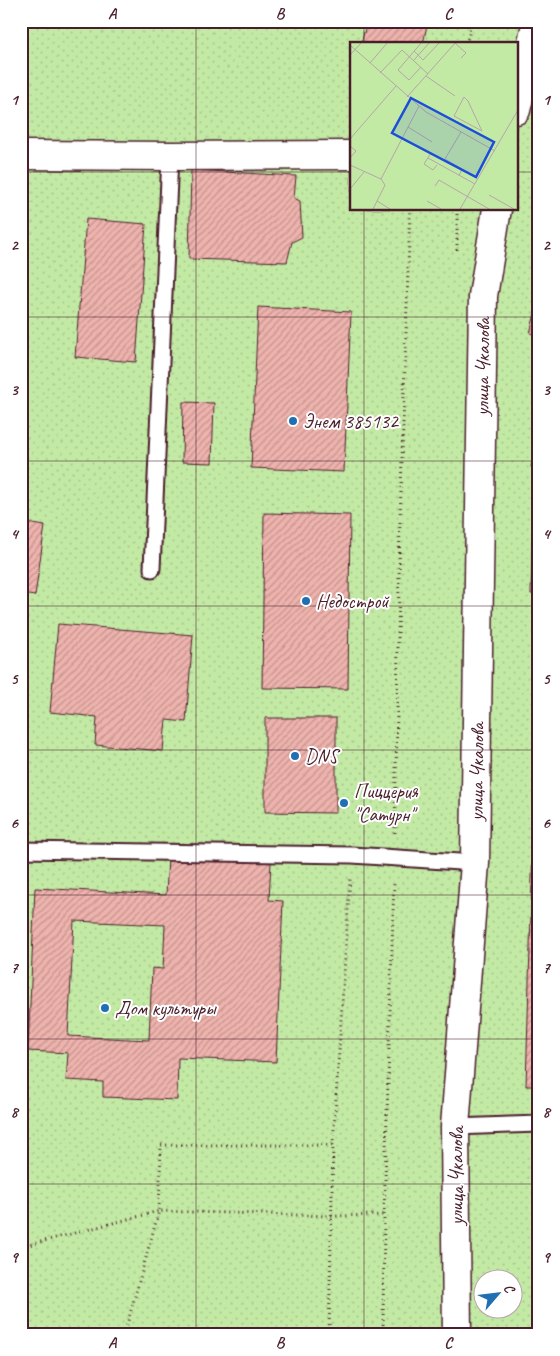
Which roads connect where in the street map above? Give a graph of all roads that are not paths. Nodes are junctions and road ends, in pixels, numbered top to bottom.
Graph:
1 (536, 21) edge
2 (518, 101) edge
3 (21, 155) edge
4 (350, 155) edge
5 (170, 156) junction
6 (497, 210) edge
7 (152, 569) dead end
8 (21, 850) edge
9 (475, 863) junction
10 (539, 1124) edge
11 (455, 1126) junction
12 (457, 1335) edge

1 - 2 street
3 - 5 street
4 - 5 street
5 - 7 lane
6 - 9 street, улица Чкалова
8 - 9 lane
9 - 11 street, улица Чкалова
10 - 11 lane
11 - 12 street, улица Чкалова

